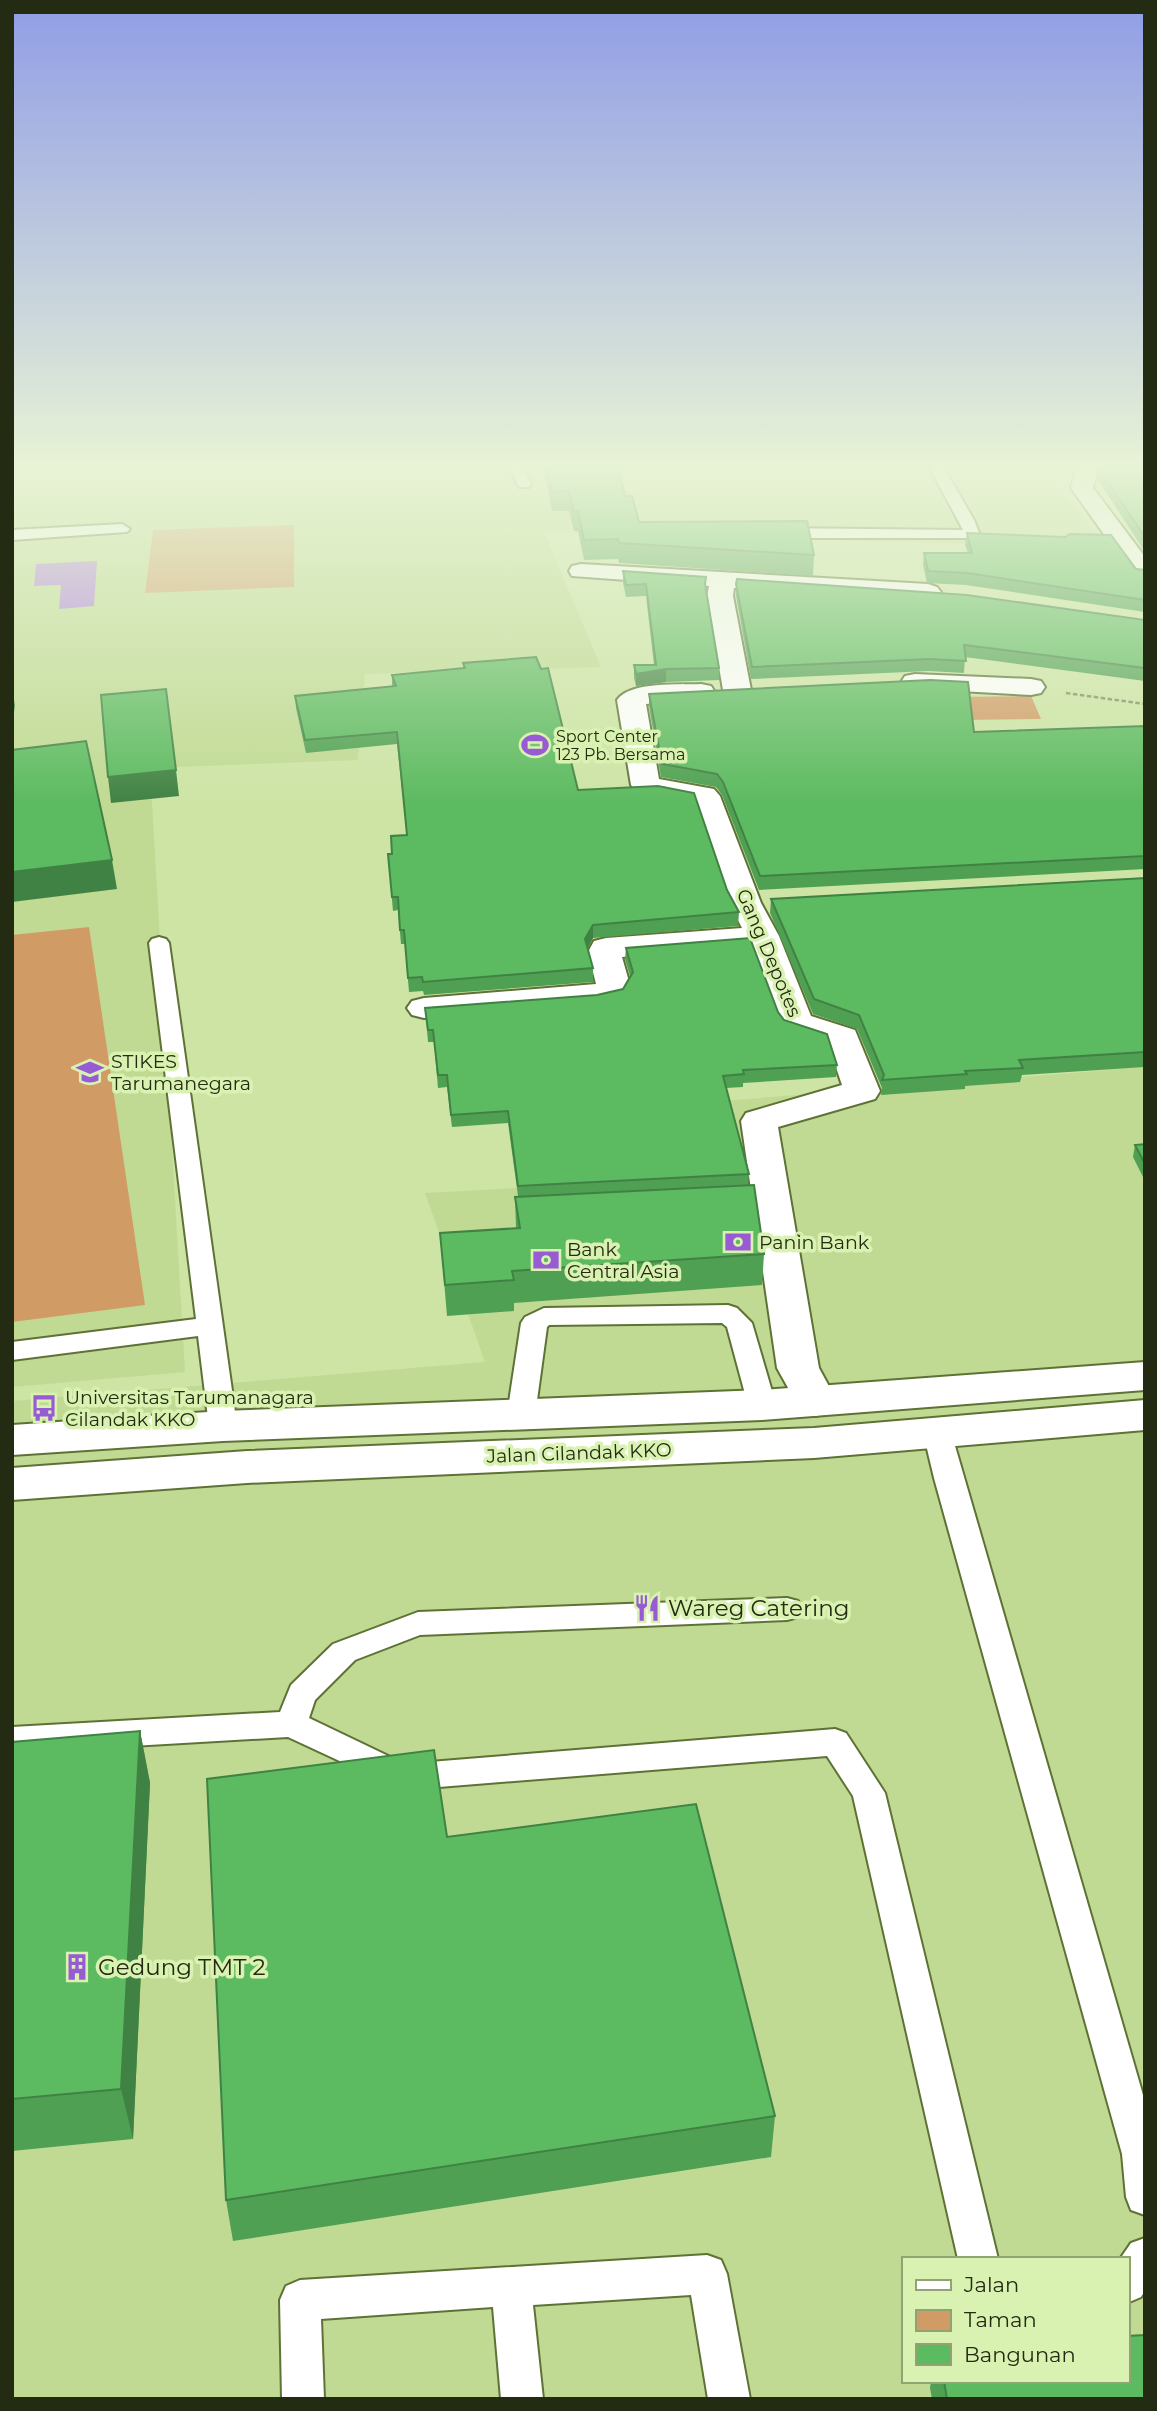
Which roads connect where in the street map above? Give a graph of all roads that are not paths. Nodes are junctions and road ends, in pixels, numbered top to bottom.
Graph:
1 (723, 581) edge
2 (759, 581) edge
3 (953, 594) edge
4 (888, 684) edge
5 (1031, 687) road end
6 (765, 688) edge
7 (737, 690) junction
8 (763, 936) junction
9 (159, 943) dead end
10 (424, 1008) edge
11 (209, 1326) junction
12 (12, 1351) edge
13 (1145, 1376) edge
14 (816, 1401) junction
15 (762, 1405) junction
16 (932, 1413) junction
17 (521, 1415) junction
18 (1145, 1415) edge
19 (223, 1426) junction
20 (612, 1432) junction
21 (12, 1440) edge
22 (814, 1443) junction
23 (12, 1484) edge
24 (787, 1609) dead end
25 (291, 1724) junction
26 (12, 1740) edge
27 (1145, 2197) edge
28 (978, 2257) edge
29 (1145, 2257) edge
30 (1129, 2280) edge
31 (511, 2287) junction
32 (303, 2399) edge
33 (522, 2399) edge
34 (729, 2399) edge

1 - 7 street
2 - 3 street
4 - 5 street
6 - 7 street
7 - 8 street, Gang Depotes
8 - 10 street
8 - 14 street, Gang Depotes
9 - 11 lane
11 - 12 lane
11 - 19 lane
13 - 16 street, Jalan Cilandak KKO
14 - 15 street, Jalan Cilandak KKO
14 - 16 street, Jalan Cilandak KKO
14 - 22 street
15 - 17 lane
15 - 20 street, Jalan Cilandak KKO
16 - 18 street, Jalan Cilandak KKO
16 - 22 street, Jalan Cilandak KKO
16 - 27 lane
17 - 19 street, Jalan Cilandak KKO
17 - 20 street, Jalan Cilandak KKO
19 - 21 street, Jalan Cilandak KKO
20 - 22 street, Jalan Cilandak KKO
20 - 23 street, Jalan Cilandak KKO
24 - 25 lane
25 - 26 lane
25 - 28 lane
29 - 30 lane
31 - 32 lane
31 - 33 lane
31 - 34 lane

